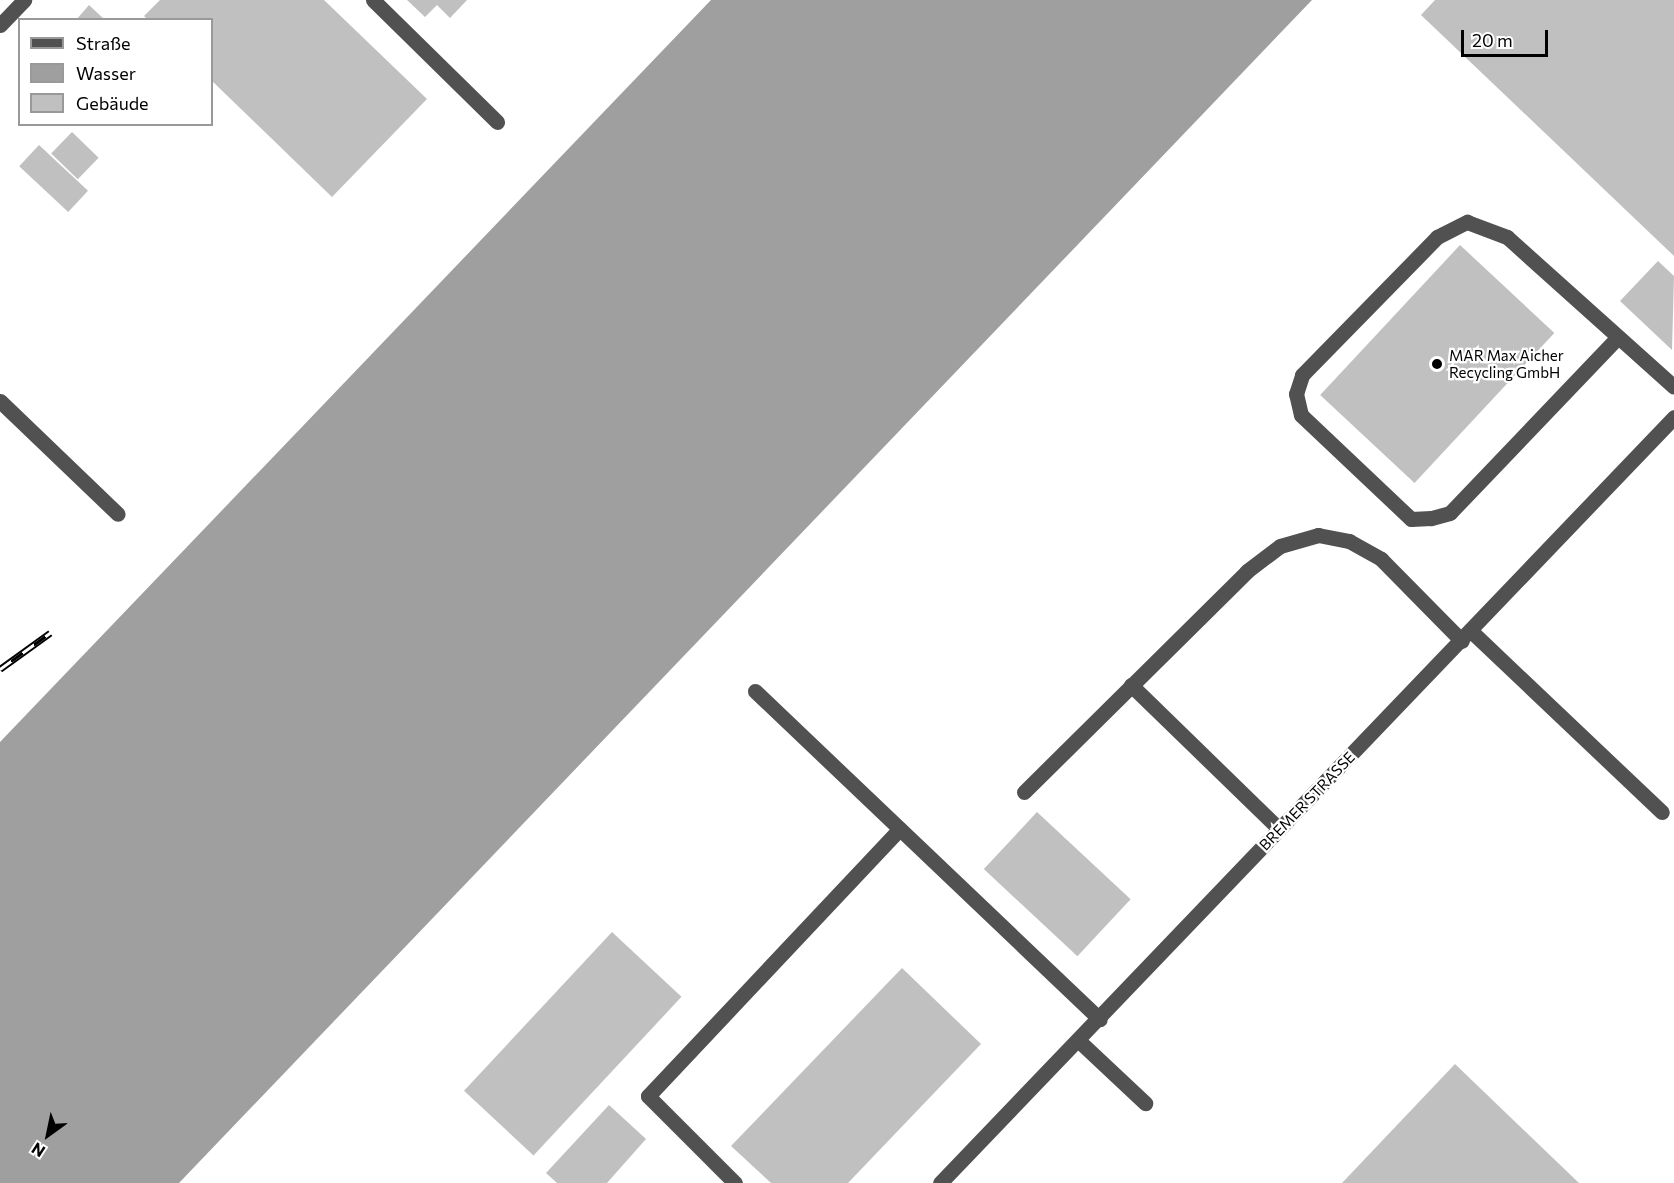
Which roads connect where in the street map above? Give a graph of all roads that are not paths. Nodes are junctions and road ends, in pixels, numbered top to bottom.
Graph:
1 (24, 0) edge
2 (373, 0) edge
3 (0, 25) edge
4 (497, 122) dead end
5 (1618, 337) junction
6 (1674, 387) edge
7 (0, 401) edge
8 (1674, 417) edge
9 (118, 514) dead end
10 (1466, 636) junction
11 (1131, 685) junction
12 (755, 692) dead end
13 (1024, 792) dead end
14 (1662, 812) dead end
15 (1280, 829) junction
16 (900, 830) junction
17 (1100, 1019) junction
18 (1079, 1041) junction
19 (1145, 1103) dead end
20 (735, 1183) edge
21 (940, 1183) edge

1 - 3 street
2 - 4 street
5 - 5 street
5 - 6 street
7 - 9 street
8 - 10 street, BREMER STRASSE
10 - 11 street
10 - 14 street
10 - 15 street, BREMER STRASSE
11 - 13 street
11 - 15 street
12 - 16 street
15 - 17 street, BREMER STRASSE
16 - 17 street
16 - 20 street
17 - 18 street, BREMER STRASSE
18 - 19 street
18 - 21 street, BREMER STRASSE

